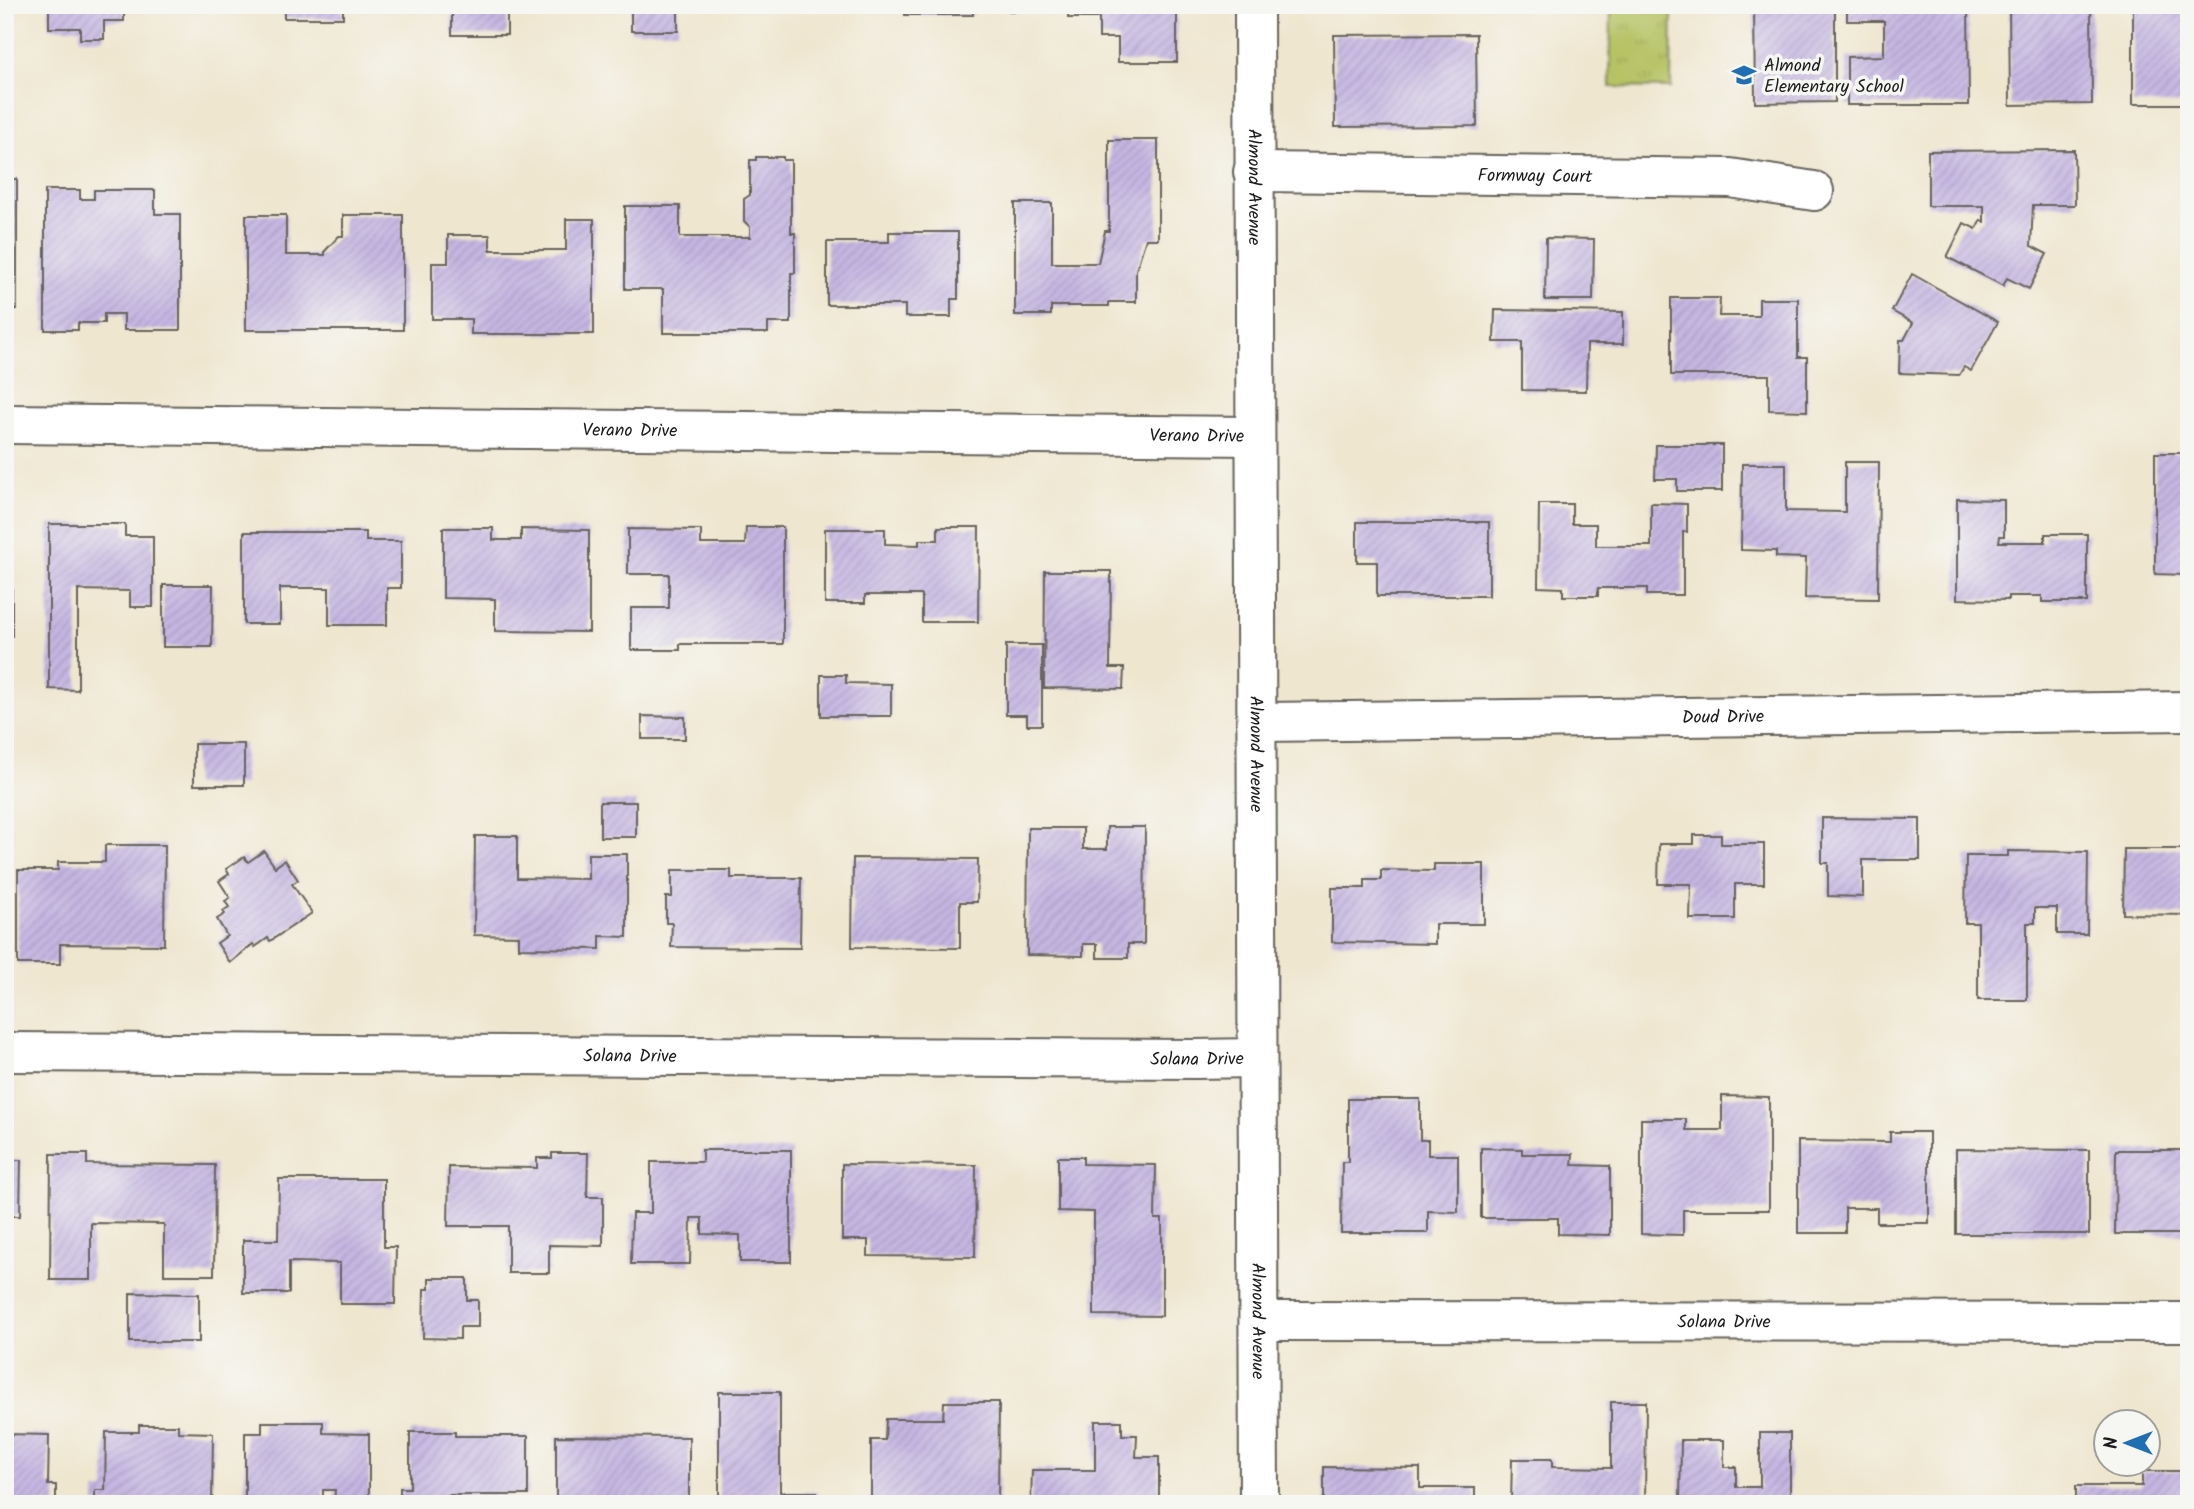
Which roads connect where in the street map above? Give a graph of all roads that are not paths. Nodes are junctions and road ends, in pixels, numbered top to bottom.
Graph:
1 (1254, 5) edge
2 (1253, 172) junction
3 (1814, 191) dead end
4 (5, 424) edge
5 (1254, 436) junction
6 (2189, 711) edge
7 (1256, 722) junction
8 (5, 1052) edge
9 (1256, 1058) junction
10 (1260, 1321) junction
11 (2189, 1322) edge
12 (1259, 1504) edge

1 - 2 street, Almond Avenue
2 - 3 street, Formway Court
2 - 5 street, Almond Avenue
4 - 5 street, Verano Drive
5 - 7 street, Almond Avenue
6 - 7 street, Doud Drive
7 - 9 street, Almond Avenue
8 - 9 street, Solana Drive
9 - 10 street, Almond Avenue
10 - 11 street, Solana Drive
10 - 12 street, Almond Avenue

